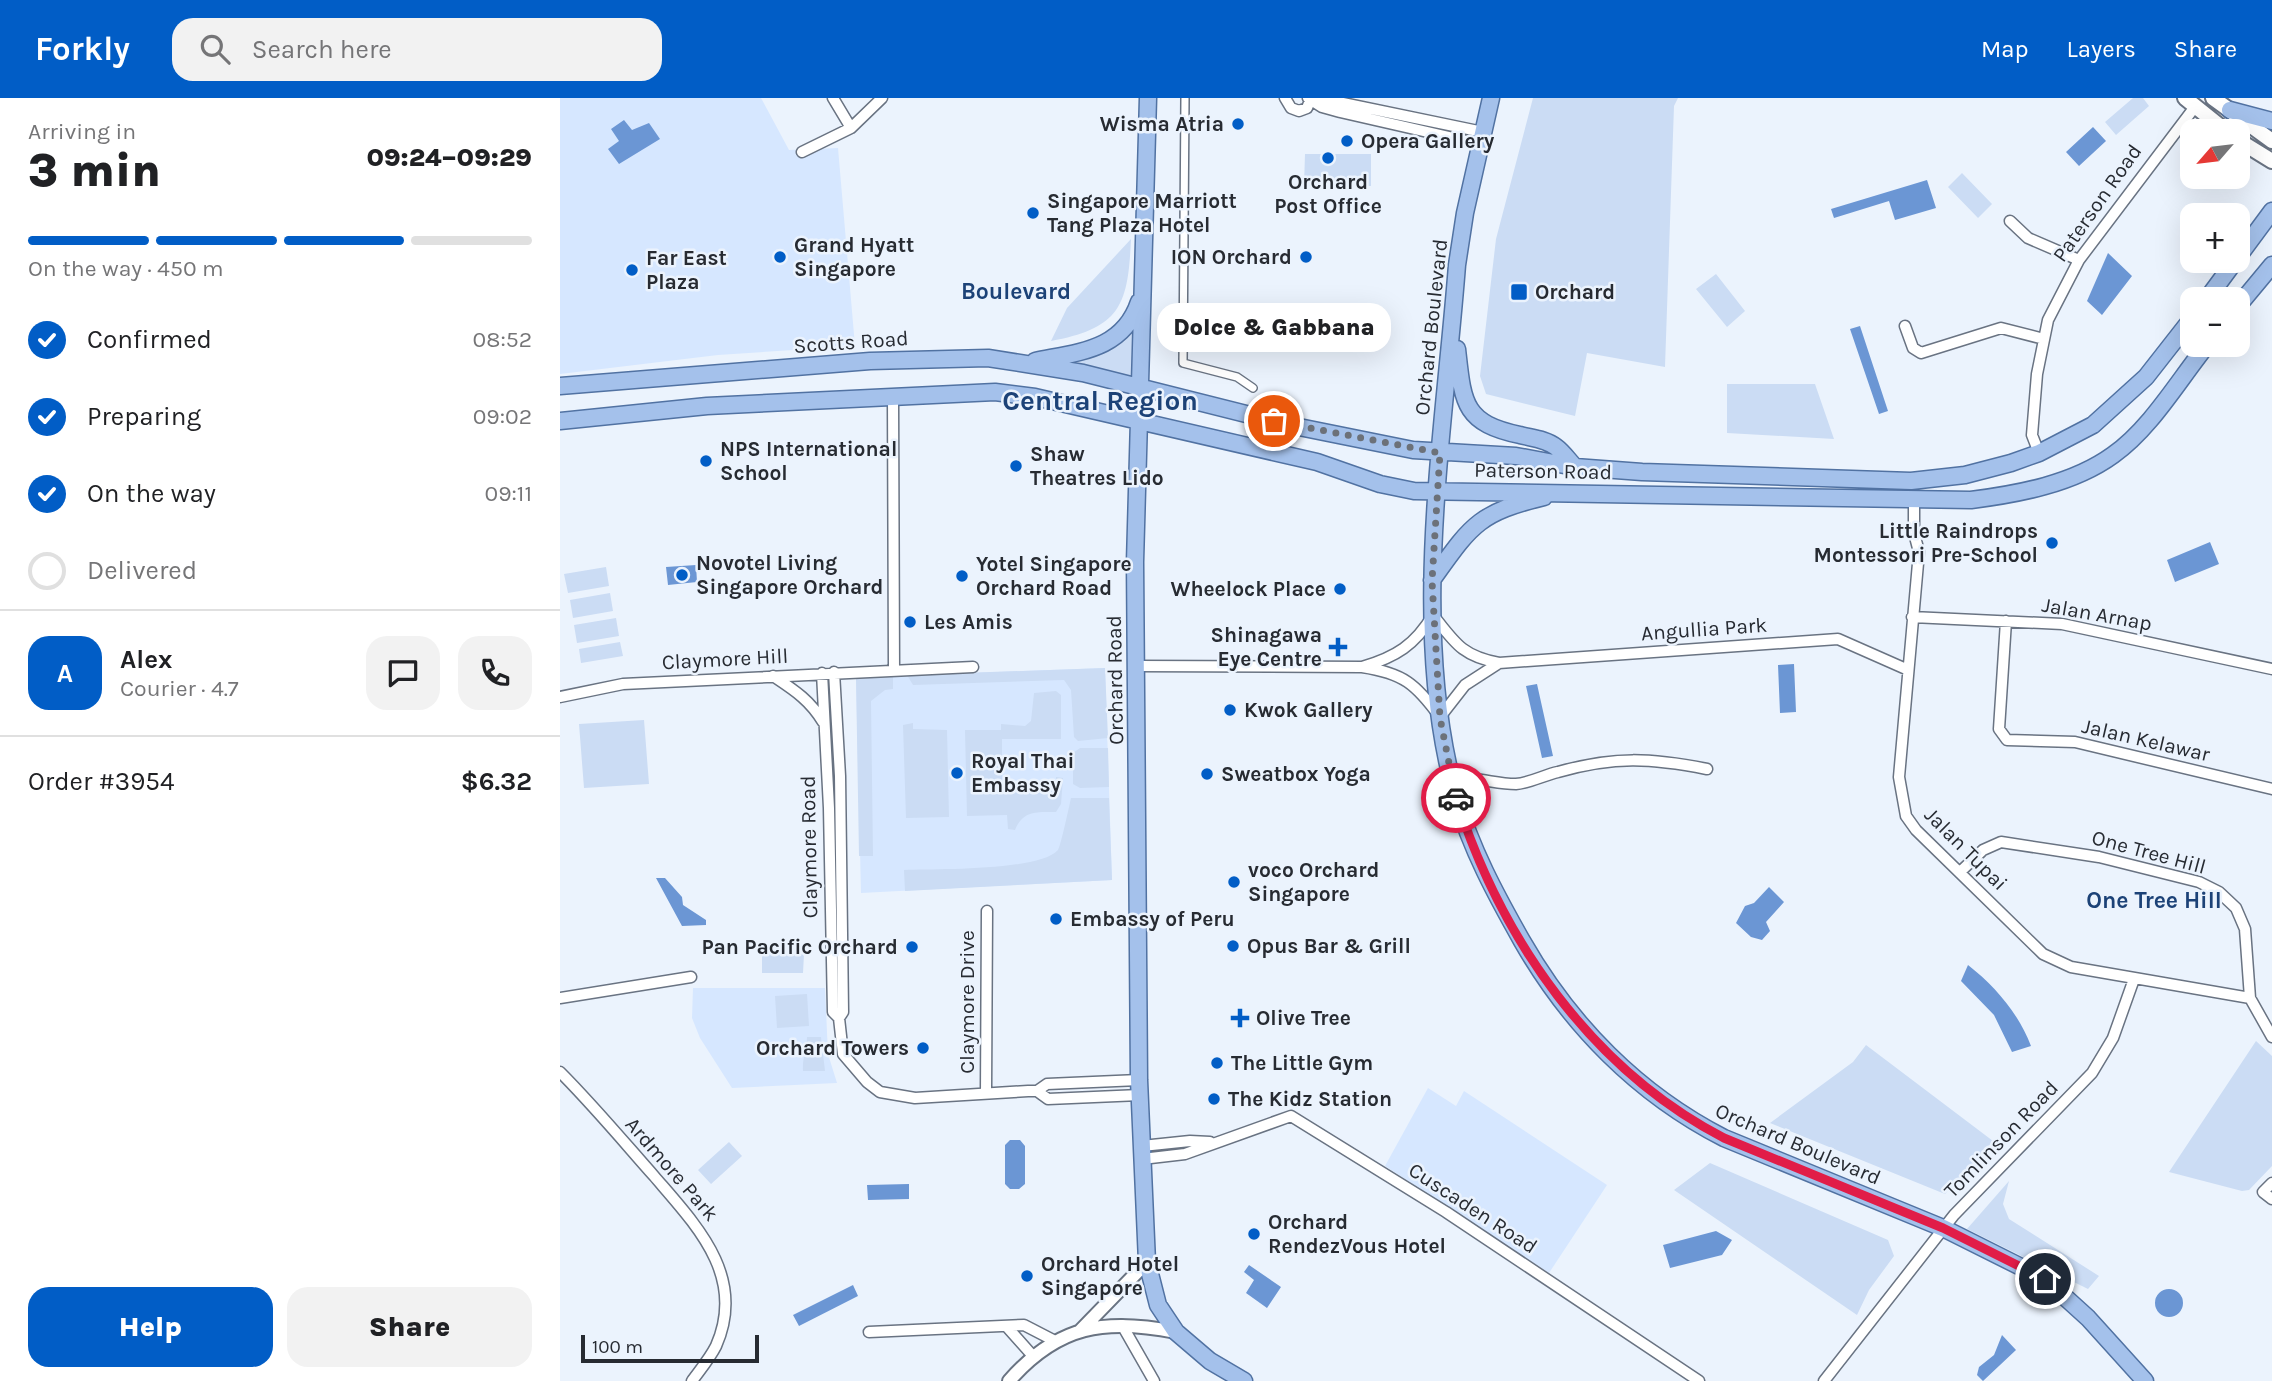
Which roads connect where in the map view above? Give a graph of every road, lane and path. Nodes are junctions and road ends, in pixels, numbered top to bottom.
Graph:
1 (833, 98) edge
2 (882, 98) edge
3 (1148, 98) edge
4 (1185, 98) edge
5 (1285, 98) edge
6 (1491, 98) edge
7 (2213, 98) edge
8 (1313, 99) edge
9 (2190, 103) edge
10 (2230, 110) junction
11 (2211, 119) edge
12 (2272, 121) edge
13 (851, 128) junction
14 (1481, 138) junction
15 (2272, 141) edge
16 (2250, 147) edge
17 (802, 152) dead end
18 (2272, 161) edge
19 (2272, 211) edge
20 (2010, 221) dead end
21 (2250, 241) edge
22 (2079, 260) junction
23 (2272, 265) edge
24 (1145, 287) junction
25 (2250, 292) edge
26 (1453, 316) junction
27 (1905, 326) dead end
28 (2180, 334) edge
29 (2044, 339) junction
30 (2197, 357) edge
31 (1027, 362) junction
32 (560, 386) edge
33 (1253, 388) dead end
34 (1142, 389) junction
35 (893, 397) junction
36 (560, 421) edge
37 (1139, 421) junction
38 (2032, 435) junction
39 (1440, 453) junction
40 (2039, 453) junction
41 (2011, 463) junction
42 (1575, 467) junction
43 (1567, 491) junction
44 (1439, 492) junction
45 (1914, 501) junction
46 (1432, 581) junction
47 (1433, 615) junction
48 (1912, 617) junction
49 (2006, 621) junction
50 (1499, 663) junction
51 (1137, 666) junction
52 (973, 667) dead end
53 (1362, 667) junction
54 (1906, 669) junction
55 (2272, 669) edge
56 (894, 670) junction
57 (834, 672) junction
58 (822, 673) junction
59 (772, 676) junction
60 (560, 697) edge
61 (1440, 718) junction
62 (825, 726) junction
63 (1707, 769) dead end
64 (1452, 780) junction
65 (2272, 789) edge
66 (1960, 872) junction
67 (987, 911) dead end
68 (691, 977) dead end
69 (2134, 979) junction
70 (560, 998) edge
71 (2250, 998) junction
72 (838, 1018) junction
73 (2272, 1037) edge
74 (560, 1072) edge
75 (1139, 1087) junction
76 (1037, 1091) junction
77 (986, 1094) junction
78 (1142, 1153) junction
79 (2272, 1183) edge
80 (2272, 1199) edge
81 (1943, 1228) junction
82 (1147, 1262) junction
83 (1122, 1325) junction
84 (1007, 1327) junction
85 (872, 1331) dead end
86 (1080, 1331) junction
87 (1176, 1332) junction
88 (1055, 1341) junction
89 (1032, 1355) junction
90 (692, 1381) edge
91 (1009, 1381) edge
92 (1154, 1381) edge
93 (1244, 1381) edge
94 (1699, 1381) edge
95 (1824, 1381) edge
96 (2145, 1381) edge

1 - 13 street
2 - 13 street
3 - 24 main road, Orchard Road
4 - 33 street
5 - 8 street
6 - 14 main road, Orchard Boulevard
7 - 10 main road
8 - 14 street
9 - 11 main road
9 - 22 street, Paterson Road
10 - 12 main road
10 - 15 main road
13 - 17 street
14 - 26 main road, Orchard Boulevard
16 - 18 main road
19 - 21 main road
20 - 22 street
22 - 29 street, Paterson Road
23 - 25 main road
24 - 31 main road
24 - 34 main road, Orchard Road
26 - 39 main road, Orchard Boulevard
26 - 42 main road
27 - 29 street
28 - 40 main road, Paterson Road
29 - 38 street, Paterson Road
30 - 45 main road, Paterson Road
31 - 32 main road, Scotts Road
31 - 34 main road, Scotts Road
34 - 37 main road, Orchard Road
34 - 39 main road, Paterson Road
35 - 36 main road
35 - 37 main road
35 - 56 street
37 - 44 main road, Paterson Road
37 - 51 main road, Orchard Road
38 - 40 street, Paterson Road
38 - 41 street
39 - 42 main road, Paterson Road
39 - 44 main road, Orchard Boulevard
40 - 41 main road, Paterson Road
41 - 42 main road, Paterson Road
43 - 44 main road, Paterson Road
43 - 45 main road, Paterson Road
43 - 46 main road
44 - 46 main road, Orchard Boulevard
45 - 48 street, Jalan Tupai
46 - 47 main road, Orchard Boulevard
47 - 50 street, Angullia Park
47 - 53 street
47 - 61 main road, Orchard Boulevard
48 - 49 street, Jalan Arnap
48 - 54 street, Jalan Tupai
49 - 55 street, Jalan Arnap
49 - 65 street, Jalan Kelawar
50 - 54 street, Angullia Park
50 - 61 street, Angullia Park
51 - 53 street
51 - 75 main road, Orchard Road
52 - 56 street, Claymore Hill
53 - 61 street
54 - 66 street, Jalan Tupai
56 - 57 street, Claymore Hill
57 - 58 street, Claymore Hill
57 - 72 street, Claymore Road
58 - 59 street, Claymore Hill
58 - 62 street, Claymore Road
59 - 60 street, Claymore Hill
59 - 62 street
61 - 64 main road, Orchard Boulevard
62 - 72 street, Claymore Road
63 - 64 street
64 - 81 main road, Orchard Boulevard
66 - 69 street, Jalan Tupai
66 - 71 street, One Tree Hill
67 - 77 street, Claymore Drive
68 - 70 street
69 - 71 street, Jalan Tupai
69 - 81 street, Tomlinson Road
71 - 73 street, One Tree Hill
72 - 77 street, Claymore Road
74 - 90 street, Ardmore Park
75 - 76 street, Claymore Road
75 - 76 street, Claymore Road
75 - 78 main road, Orchard Road
76 - 77 street, Claymore Road
78 - 82 main road, Orchard Road
78 - 94 street, Cuscaden Road
79 - 80 street
81 - 95 street, Tomlinson Road
81 - 96 main road, Orchard Boulevard
82 - 86 street
82 - 87 main road, Orchard Road
83 - 86 street
83 - 87 street
83 - 92 street
84 - 85 street
84 - 88 street
84 - 89 street
86 - 88 street
87 - 93 main road, Orchard Road
88 - 89 street
89 - 91 street

